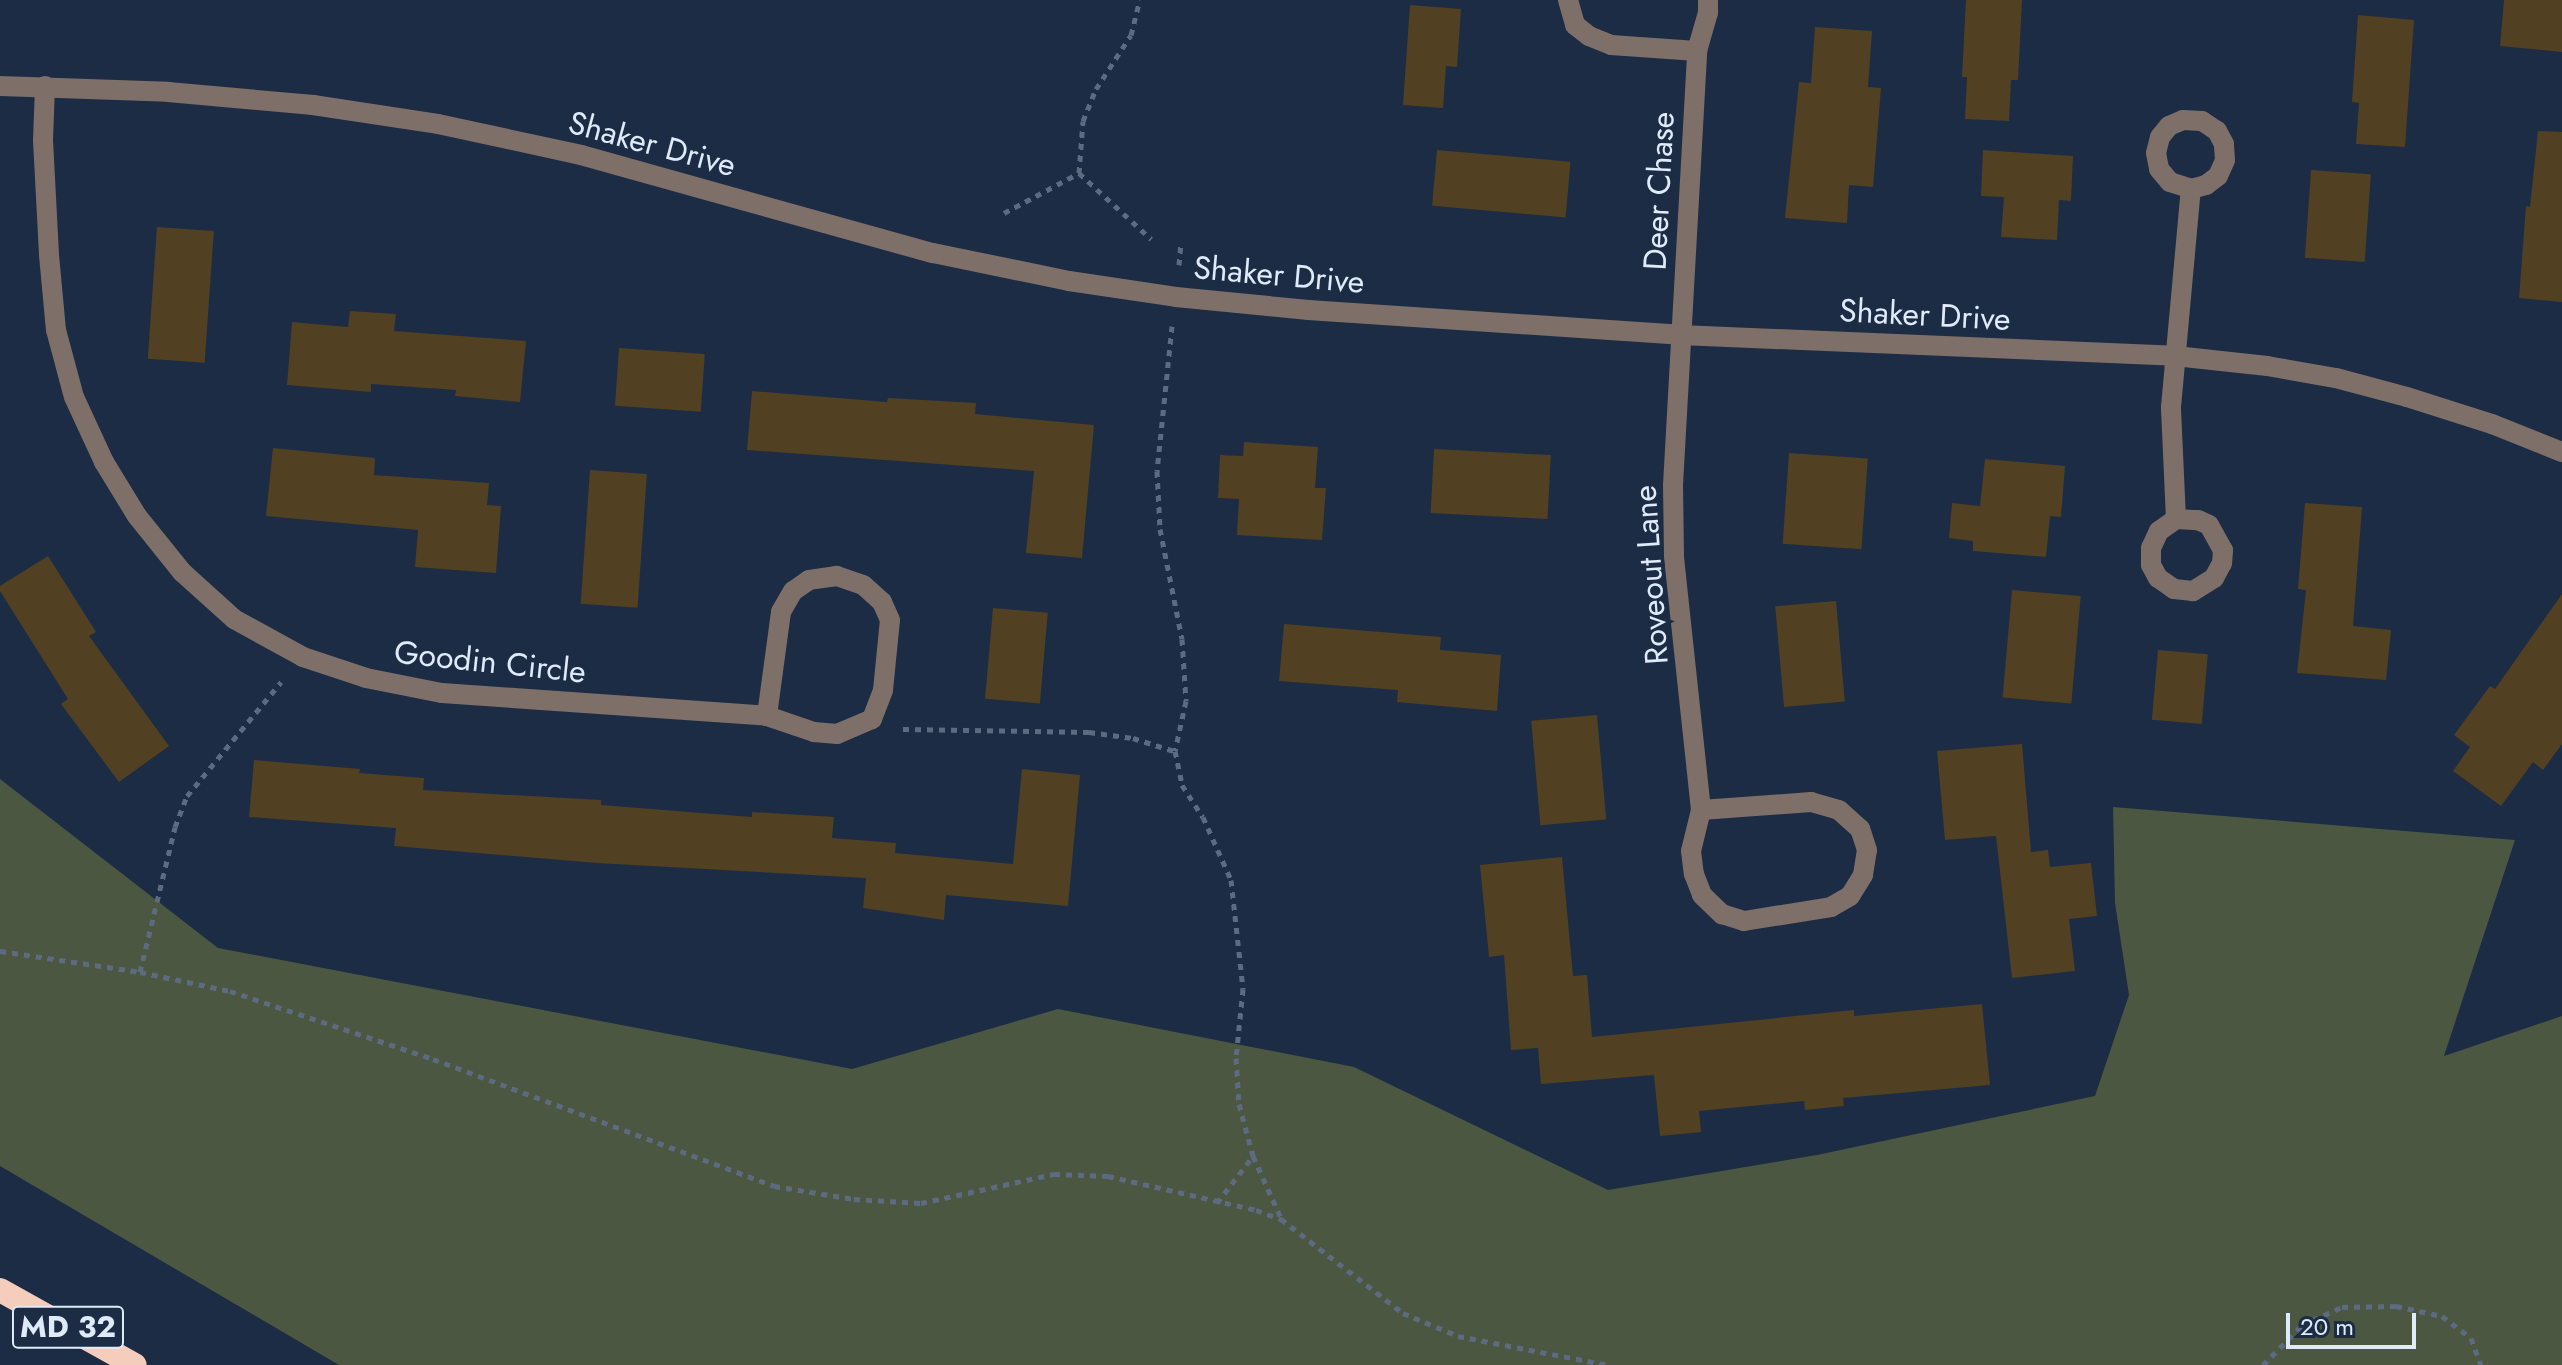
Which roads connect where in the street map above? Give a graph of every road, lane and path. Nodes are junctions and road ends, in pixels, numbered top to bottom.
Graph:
1 (1140, 0) edge
2 (1568, 0) edge
3 (1708, 0) edge
4 (1697, 51) junction
5 (0, 86) edge
6 (45, 86) junction
7 (1079, 173) junction
8 (2191, 189) dead end
9 (1004, 213) dead end
10 (1151, 239) dead end
11 (1680, 335) junction
12 (1169, 350) dead end
13 (2175, 356) junction
14 (2562, 452) edge
15 (2176, 519) dead end
16 (303, 657) junction
17 (767, 716) junction
18 (872, 719) junction
19 (1175, 751) junction
20 (1701, 810) junction
21 (0, 951) edge
22 (140, 972) junction
23 (1253, 1156) junction
24 (1217, 1203) junction
25 (1281, 1219) junction
26 (0, 1290) edge
27 (135, 1365) edge
28 (1609, 1365) edge
29 (2263, 1365) edge
30 (2481, 1365) edge

1 - 7 path
2 - 4 street
3 - 4 street, Deer Chase
4 - 11 street, Deer Chase
5 - 6 street, Shaker Drive
6 - 11 street, Shaker Drive
6 - 16 street, Goodin Circle
7 - 9 path
7 - 10 path
8 - 13 street
11 - 13 street, Shaker Drive
11 - 20 street, Roveout Lane
12 - 19 path
13 - 14 street, Shaker Drive
13 - 15 street
16 - 17 street, Goodin Circle
16 - 22 path
17 - 18 street, Goodin Circle
17 - 18 street
18 - 19 path
19 - 23 path
20 - 20 street, Roveout Lane
21 - 22 path
22 - 24 path
23 - 24 path
23 - 25 path
24 - 25 path
25 - 28 path
26 - 27 highway, MD 32
29 - 30 path

